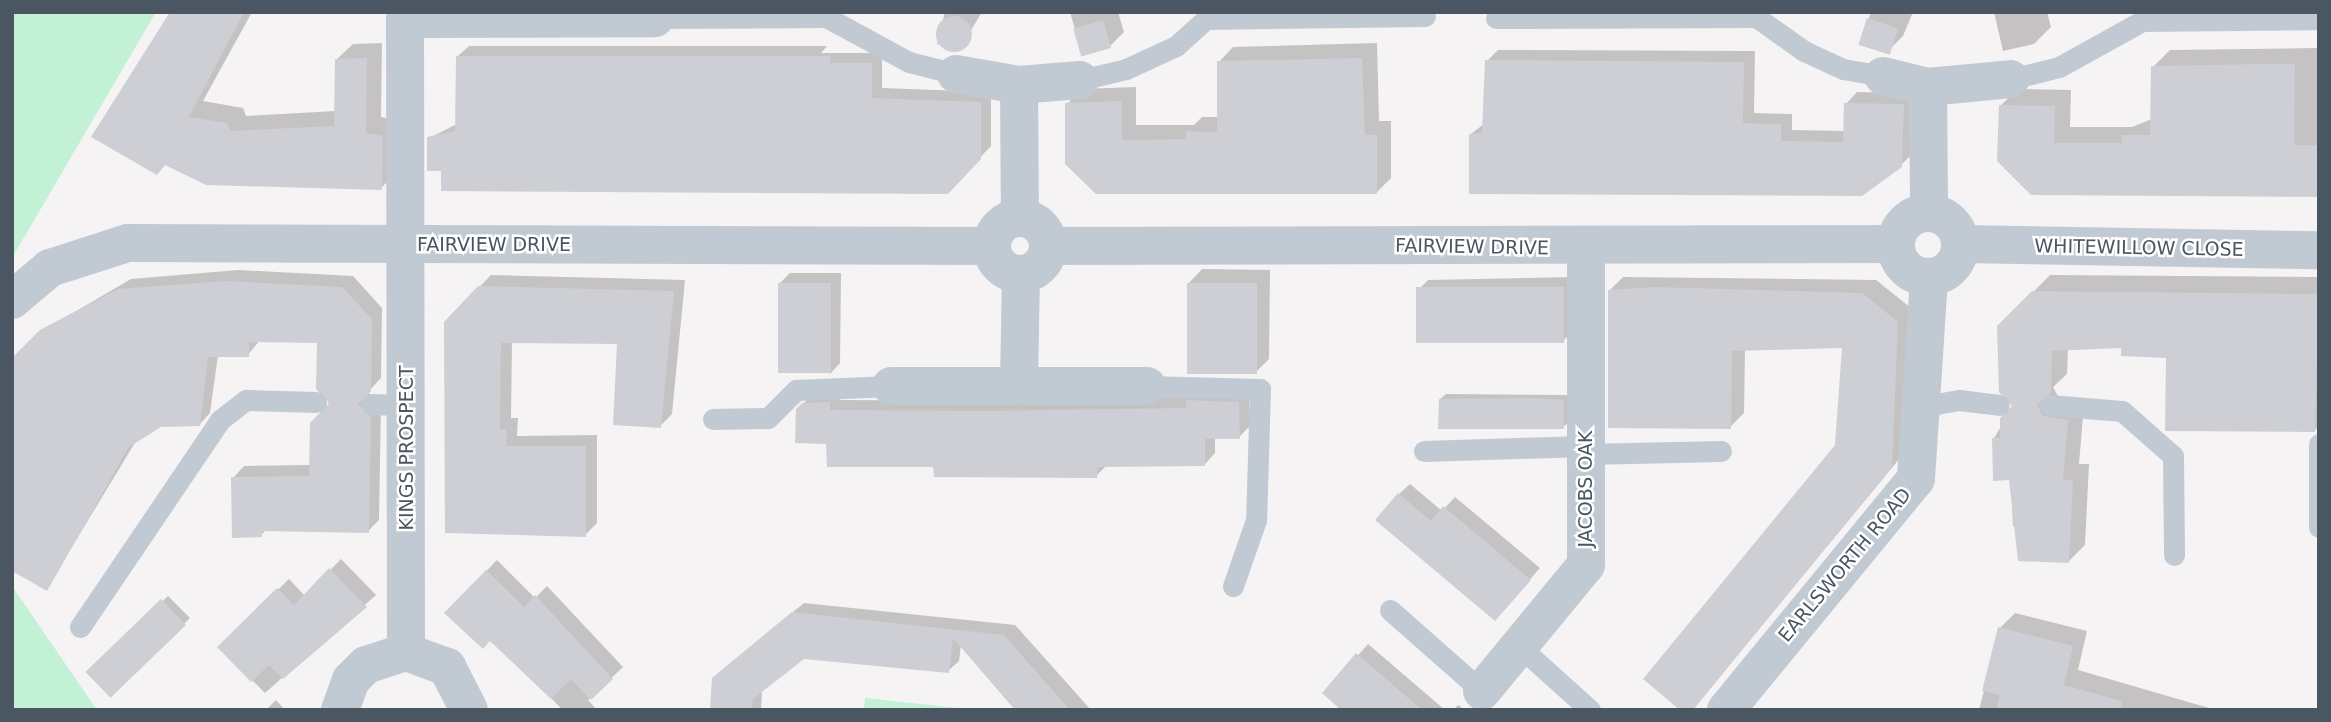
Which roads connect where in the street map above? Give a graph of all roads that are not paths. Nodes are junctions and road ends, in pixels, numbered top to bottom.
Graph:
1 (1425, 16) dead end
2 (655, 18) joint
3 (1496, 18) dead end
4 (2319, 19) edge
5 (956, 74) joint
6 (1883, 76) joint
7 (2011, 79) joint
8 (1080, 80) joint
9 (1019, 85) junction
10 (1928, 86) junction
11 (1929, 213) junction
12 (1020, 218) junction
13 (408, 244) junction
14 (1895, 244) junction
15 (1960, 244) junction
16 (991, 246) junction
17 (1048, 246) junction
18 (1586, 248) junction
19 (2319, 250) edge
20 (1021, 275) junction
21 (1929, 278) junction
22 (12, 300) edge
23 (891, 386) joint
24 (1019, 386) junction
25 (1147, 386) joint
26 (316, 402) dead end
27 (1999, 405) dead end
28 (2050, 405) dead end
29 (1925, 406) junction
30 (713, 419) dead end
31 (2319, 444) edge
32 (1586, 450) junction
33 (1424, 451) dead end
34 (1721, 451) dead end
35 (2319, 527) edge
36 (2174, 555) dead end
37 (1233, 586) dead end
38 (1390, 610) dead end
39 (80, 627) dead end
40 (1519, 646) junction
41 (406, 652) junction
42 (1482, 691) joint
43 (340, 710) edge
44 (469, 710) edge
45 (1590, 710) edge
46 (1726, 710) edge

1 - 8 lane
2 - 5 lane
2 - 13 street, KINGS PROSPECT
3 - 6 lane
4 - 7 lane
5 - 9 street
6 - 10 street
7 - 10 street
8 - 9 street
9 - 12 street
10 - 11 street
11 - 14 street
11 - 15 street
12 - 16 street
12 - 17 street
13 - 16 street, FAIRVIEW DRIVE
13 - 22 street, FAIRVIEW DRIVE
13 - 41 street, KINGS PROSPECT
14 - 18 street, FAIRVIEW DRIVE
14 - 21 street
15 - 19 street, WHITEWILLOW CLOSE
15 - 21 street
16 - 20 street
17 - 18 street, FAIRVIEW DRIVE
17 - 20 street
18 - 32 street, JACOBS OAK
20 - 24 street
21 - 29 street, EARLSWORTH ROAD
23 - 24 street
23 - 30 lane
24 - 25 street
25 - 37 lane
26 - 39 lane
27 - 29 lane
28 - 36 lane
29 - 46 street, EARLSWORTH ROAD
31 - 35 lane
32 - 33 lane
32 - 34 lane
32 - 40 street, JACOBS OAK
38 - 42 lane
40 - 42 street, JACOBS OAK
40 - 45 lane
41 - 43 street
41 - 44 street

